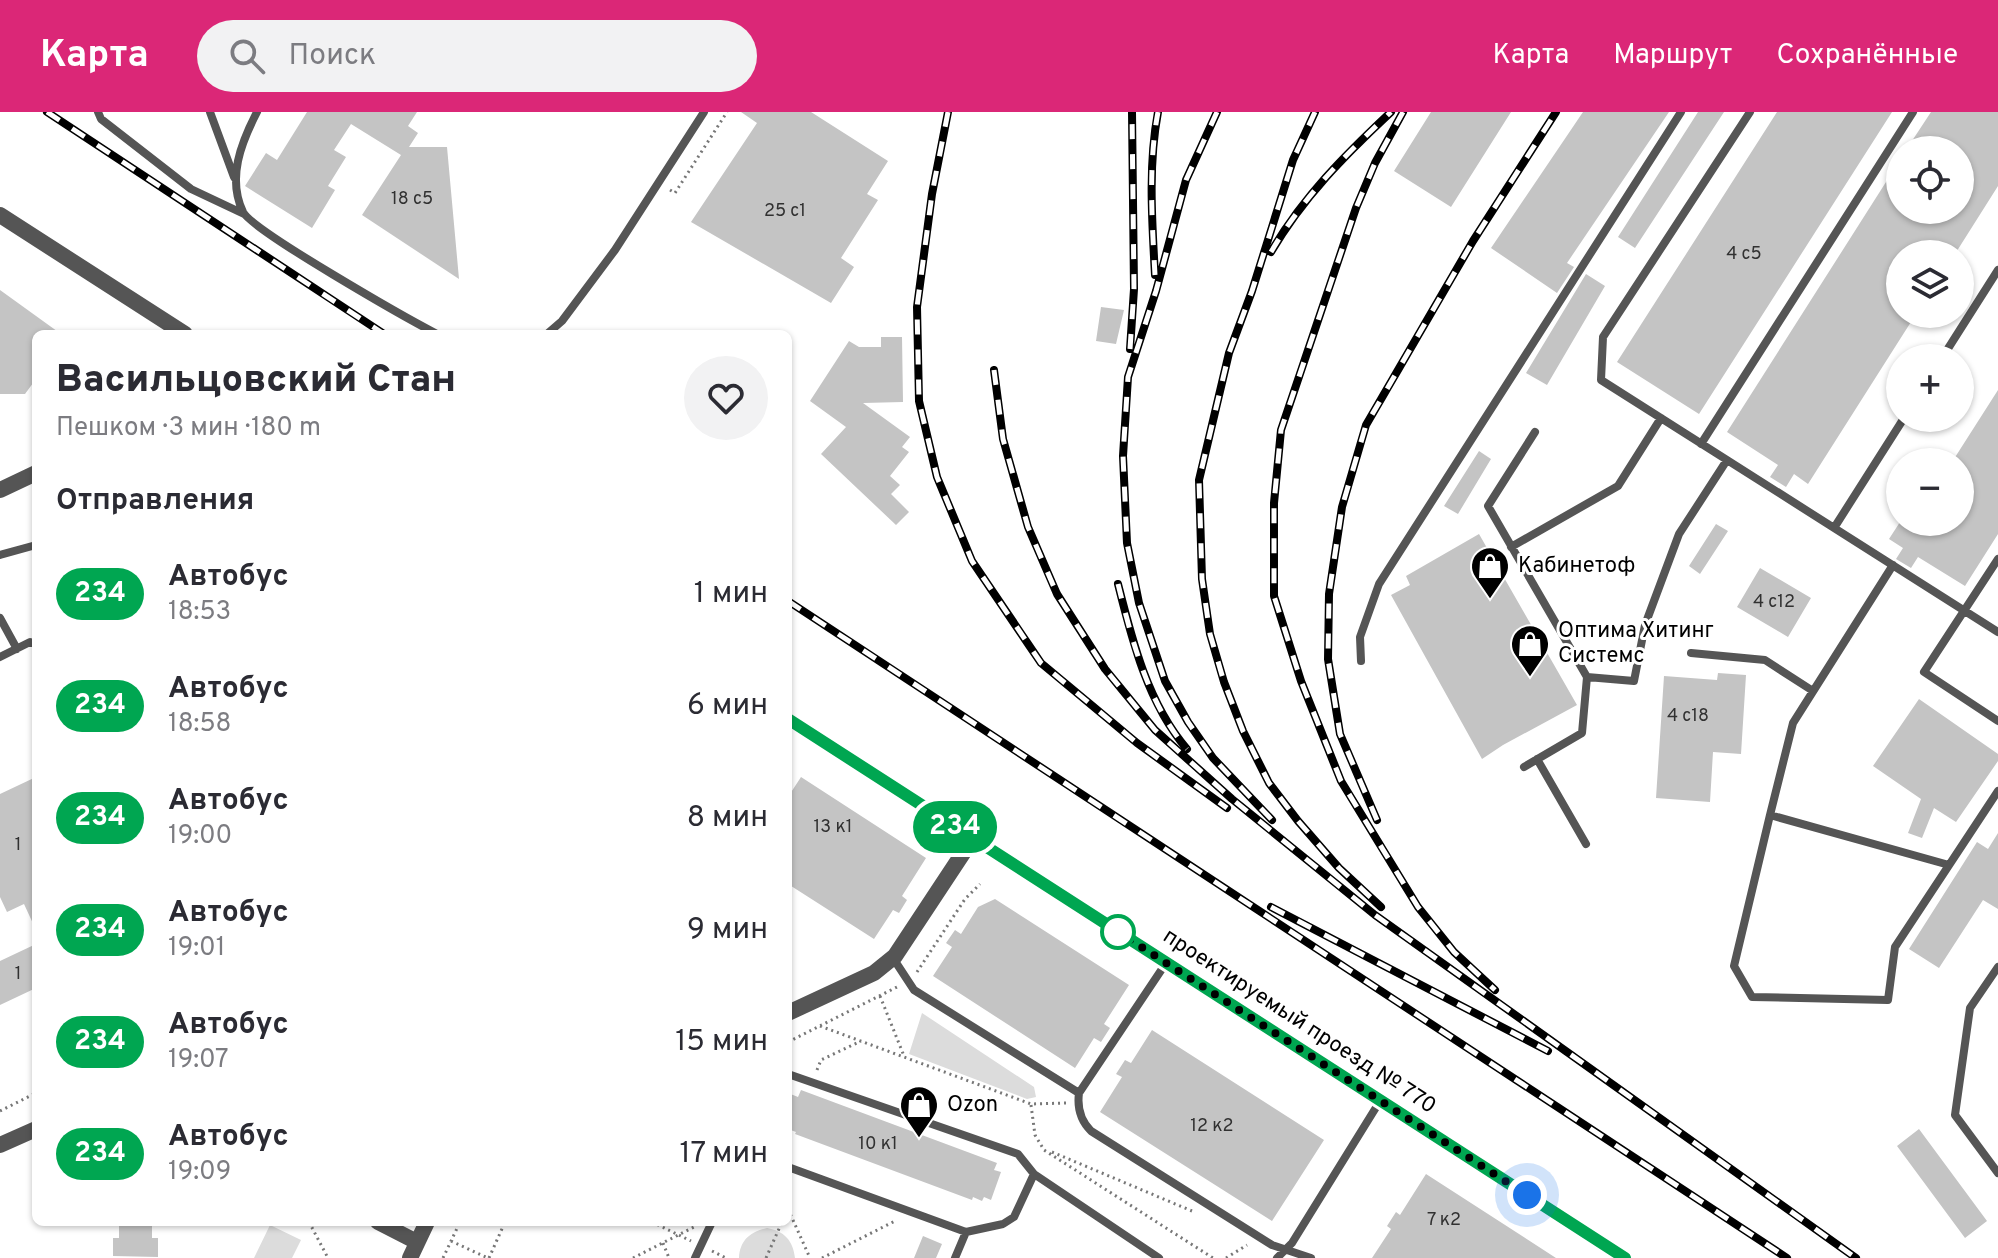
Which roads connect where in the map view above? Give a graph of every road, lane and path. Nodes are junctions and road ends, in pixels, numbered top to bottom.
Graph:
1 (98, 112) edge
2 (210, 112) edge
3 (257, 112) edge
4 (704, 112) edge
5 (727, 112) edge
6 (1681, 112) edge
7 (1750, 112) edge
8 (1913, 112) edge
9 (234, 178) junction
10 (675, 193) dead end
11 (244, 214) junction
12 (0, 215) edge
13 (1998, 270) edge
14 (179, 330) edge
15 (430, 330) edge
16 (552, 330) edge
17 (1951, 344) edge
18 (1661, 418) junction
19 (1535, 432) dead end
20 (1895, 432) edge
21 (1701, 444) junction
22 (1727, 460) junction
23 (32, 475) edge
24 (0, 490) edge
25 (1834, 528) junction
26 (32, 546) edge
27 (1511, 547) junction
28 (0, 555) edge
29 (1998, 559) edge
30 (1893, 565) junction
31 (1964, 610) junction
32 (0, 618) edge
33 (1998, 632) edge
34 (32, 643) edge
35 (17, 649) junction
36 (1691, 653) dead end
37 (0, 657) edge
38 (1361, 661) dead end
39 (1587, 677) junction
40 (1813, 691) junction
41 (1998, 721) edge
42 (792, 722) edge
43 (1537, 759) junction
44 (1524, 767) dead end
45 (1998, 791) edge
46 (1770, 815) junction
47 (973, 838) junction
48 (1586, 844) dead end
49 (1949, 865) junction
50 (893, 958) junction
51 (1166, 963) junction
52 (1998, 967) edge
53 (880, 996) dead end
54 (792, 1011) edge
55 (820, 1026) dead end
56 (861, 1041) junction
57 (905, 1057) junction
58 (792, 1075) edge
59 (812, 1082) junction
60 (32, 1095) edge
61 (1079, 1098) junction
62 (1380, 1101) junction
63 (1031, 1104) junction
64 (0, 1111) edge
65 (32, 1131) edge
66 (0, 1145) edge
67 (1044, 1150) junction
68 (792, 1168) edge
69 (1998, 1173) edge
70 (1034, 1174) junction
71 (1216, 1210) junction
72 (913, 1212) junction
73 (792, 1218) edge
74 (311, 1226) edge
75 (386, 1226) edge
76 (425, 1226) edge
77 (458, 1226) edge
78 (503, 1226) edge
79 (697, 1226) dead end
80 (710, 1226) edge
81 (780, 1226) edge
82 (966, 1232) junction
83 (1258, 1237) junction
84 (451, 1241) junction
85 (417, 1242) junction
86 (663, 1243) junction
87 (1286, 1250) junction
88 (328, 1258) edge
89 (410, 1258) edge
90 (443, 1258) edge
91 (489, 1258) edge
92 (633, 1258) edge
93 (669, 1258) edge
94 (695, 1258) edge
95 (766, 1258) edge
96 (810, 1258) edge
97 (822, 1258) edge
98 (955, 1258) edge
99 (1159, 1258) edge
100 (1213, 1258) edge
101 (1226, 1258) edge
102 (1277, 1258) edge
103 (1311, 1258) edge
104 (1625, 1258) edge

1 - 11 lane
2 - 9 lane
3 - 9 lane
4 - 16 lane
5 - 10 path
6 - 38 lane
7 - 18 lane
8 - 21 lane
9 - 11 lane
11 - 15 lane
12 - 14 street
13 - 17 lane
18 - 21 lane
18 - 27 lane
19 - 27 lane
20 - 25 lane
21 - 22 lane
22 - 25 lane
22 - 39 lane
23 - 24 street
25 - 30 lane
26 - 28 lane
27 - 39 lane
29 - 31 lane
30 - 31 lane
30 - 40 lane
31 - 33 lane
31 - 41 lane
32 - 35 lane
34 - 35 lane
35 - 37 lane
36 - 40 lane
39 - 43 lane
40 - 46 lane
42 - 47 street, проектируемый проезд № 770
43 - 44 lane
43 - 48 lane
45 - 49 lane
46 - 49 lane
46 - 49 lane
47 - 50 street
47 - 51 street, проектируемый проезд № 770
50 - 54 street
50 - 61 lane
51 - 61 lane
51 - 62 street, проектируемый проезд № 770
52 - 69 lane
53 - 57 path
55 - 56 path
56 - 57 path
56 - 59 path
57 - 63 path
58 - 59 lane
59 - 70 lane
60 - 64 path
61 - 63 path
61 - 71 lane
62 - 87 lane
62 - 104 street, проектируемый проезд № 770
63 - 67 path
65 - 66 street
67 - 71 path
67 - 100 path
68 - 72 lane
70 - 82 lane
70 - 99 lane
71 - 83 lane
72 - 82 lane
72 - 97 path
73 - 96 path
74 - 88 path
75 - 85 street
76 - 85 street
77 - 84 path
78 - 91 path
79 - 86 path
80 - 94 lane
81 - 95 path
82 - 98 lane
83 - 87 lane
83 - 101 path
84 - 90 path
84 - 91 path
85 - 89 street
86 - 92 path
86 - 93 path
87 - 102 lane
87 - 103 lane

